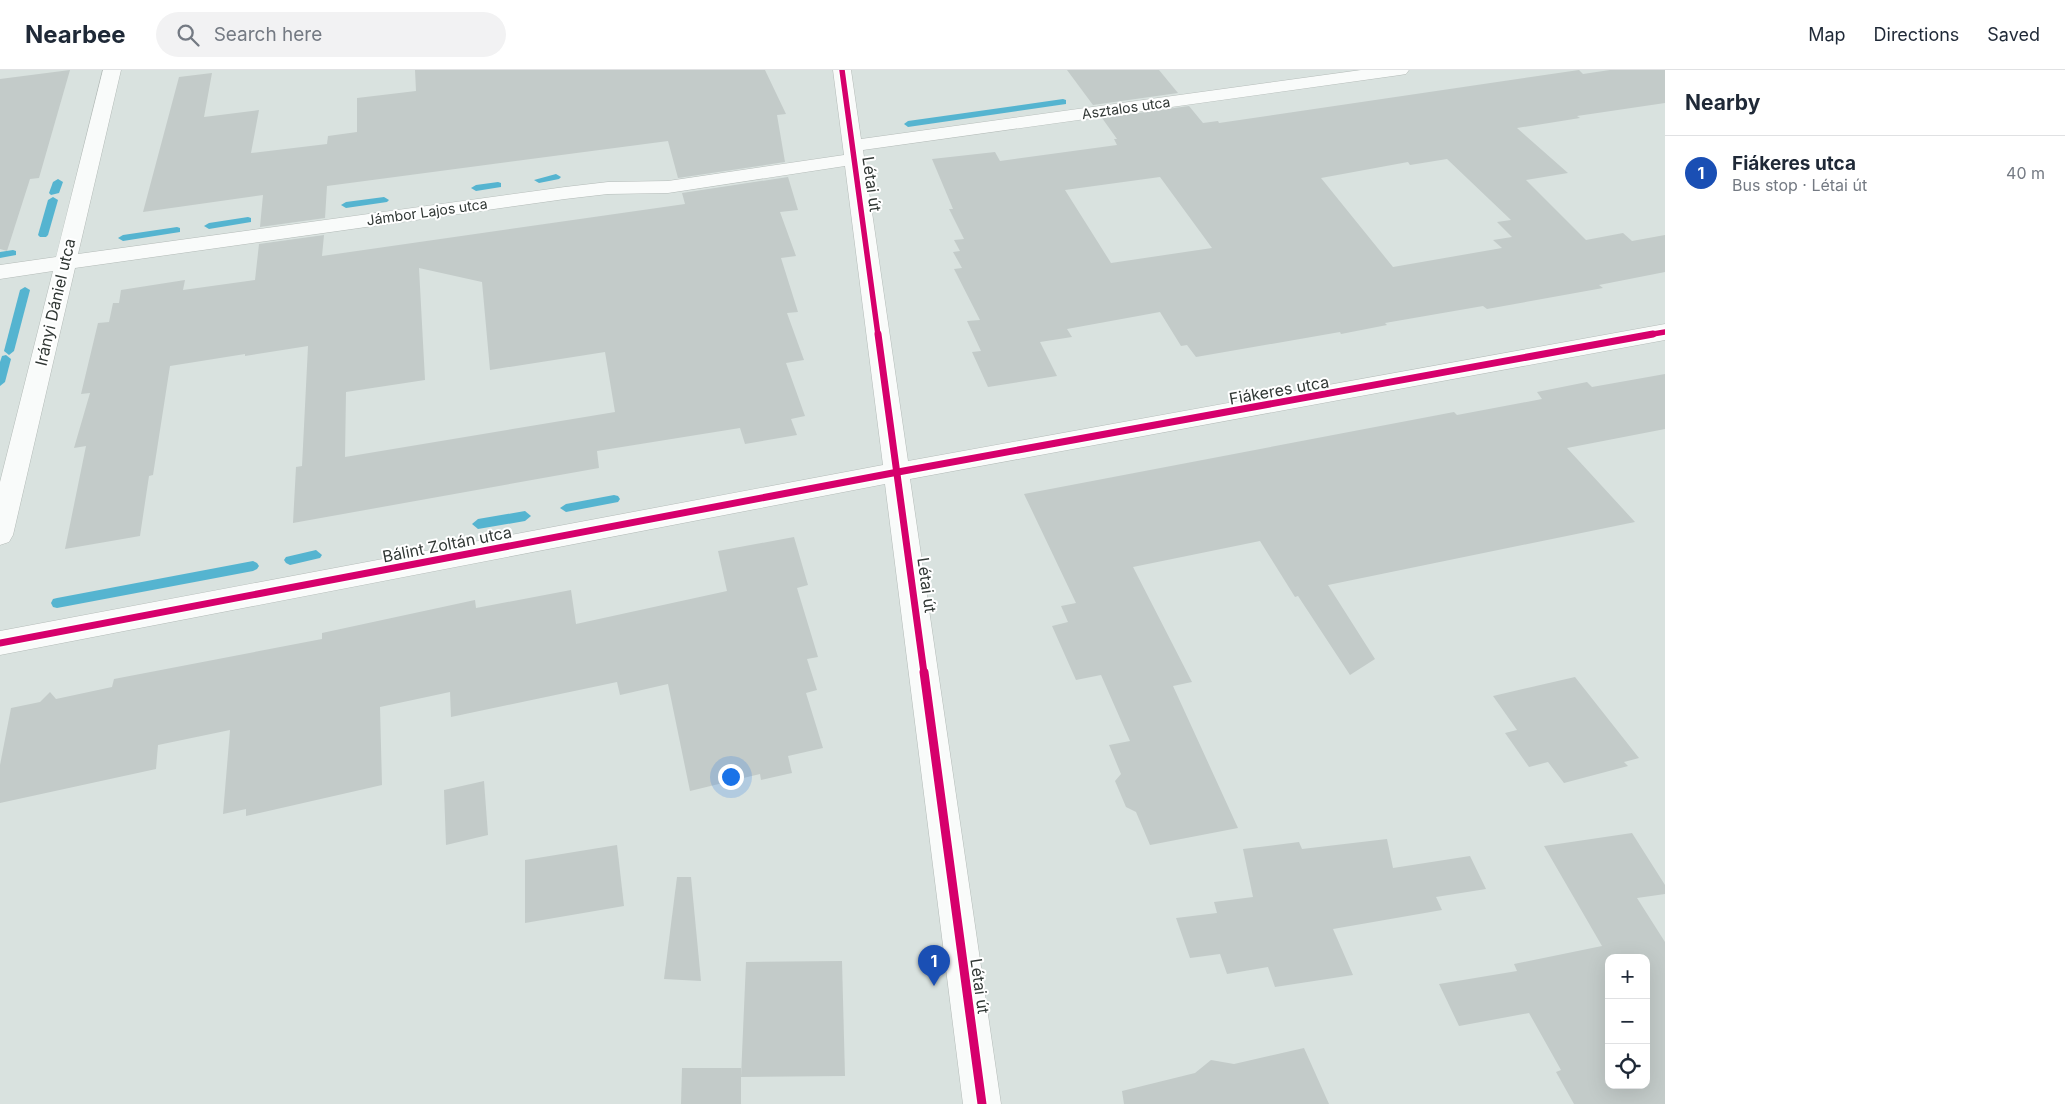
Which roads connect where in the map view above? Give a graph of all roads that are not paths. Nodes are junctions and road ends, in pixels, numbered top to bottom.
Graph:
1 (112, 70) edge
2 (842, 70) edge
3 (1400, 70) edge
4 (854, 152) junction
5 (64, 263) junction
6 (0, 272) edge
7 (1665, 332) edge
8 (898, 472) junction
9 (0, 535) edge
10 (0, 643) edge
11 (982, 1104) edge

1 - 5 street, Irányi Dániel utca
2 - 4 street, Létai út
3 - 4 street, Asztalos utca
4 - 5 street, Jámbor Lajos utca
4 - 8 street, Létai út
5 - 6 street, Jámbor Lajos utca
5 - 9 street, Irányi Dániel utca
7 - 8 street, Fiákeres utca
8 - 10 street, Bálint Zoltán utca
8 - 11 street, Létai út

